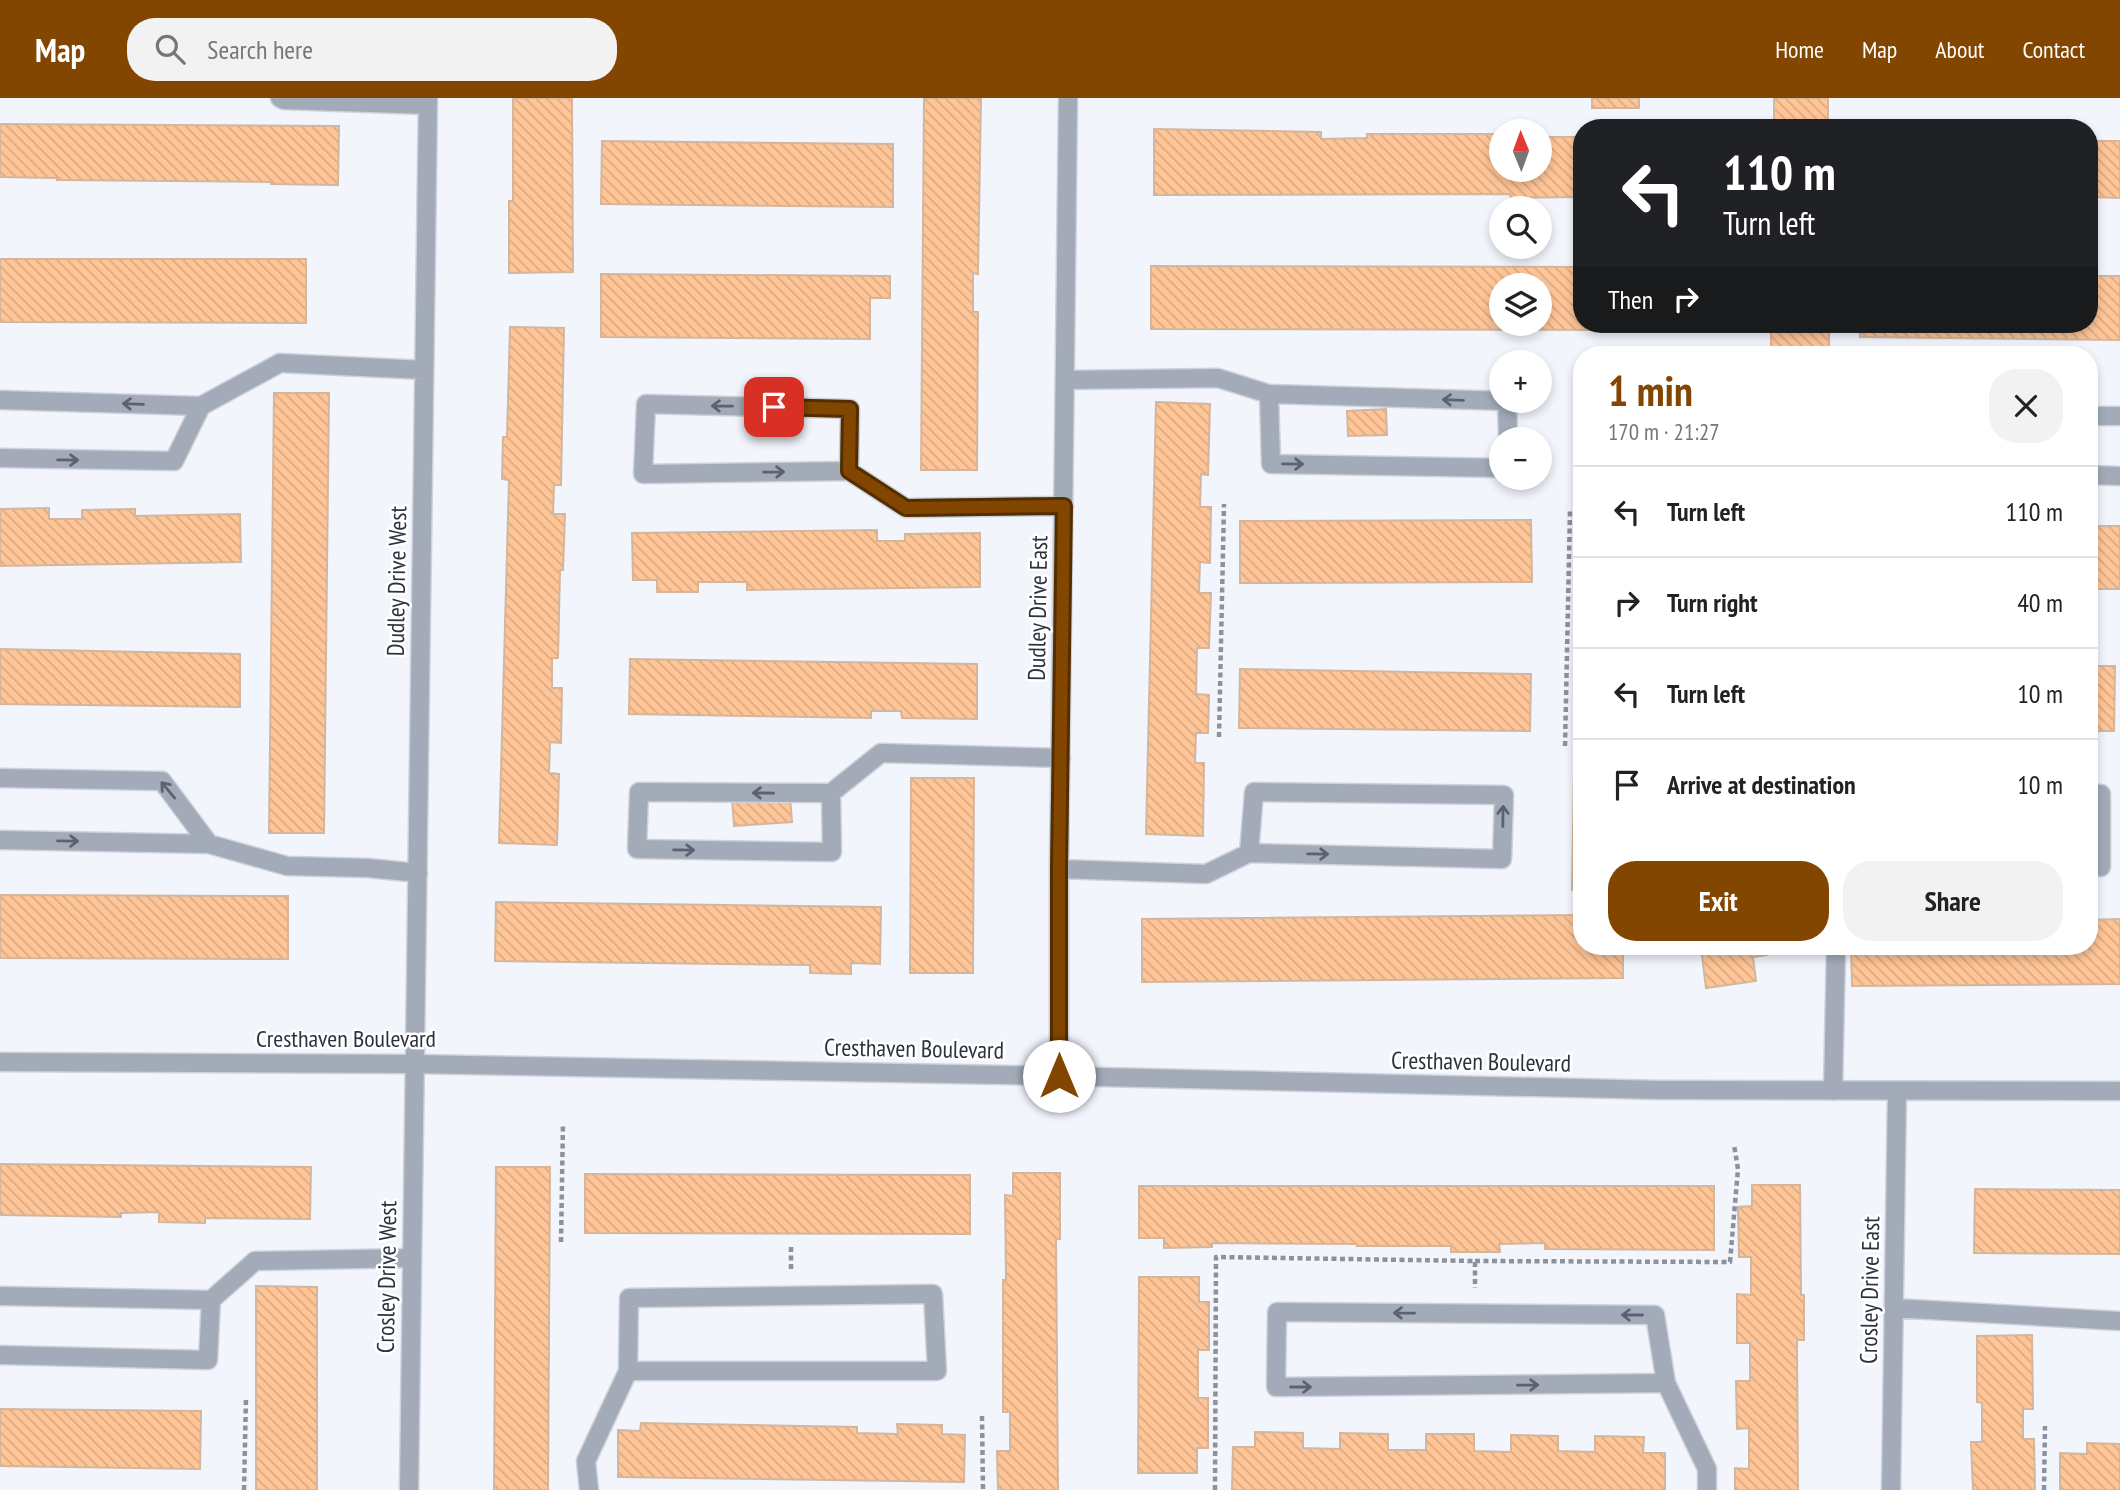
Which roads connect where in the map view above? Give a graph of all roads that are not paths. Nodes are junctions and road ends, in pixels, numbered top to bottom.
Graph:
1 (280, 98) edge
2 (1068, 98) edge
3 (428, 102) edge
4 (424, 370) junction
5 (1066, 380) junction
6 (1269, 394) junction
7 (0, 400) edge
8 (201, 406) junction
9 (2098, 416) edge
10 (2120, 416) edge
11 (1508, 427) edge
12 (0, 458) edge
13 (1489, 468) edge
14 (849, 471) junction
15 (2098, 475) edge
16 (2120, 476) edge
17 (1064, 506) junction
18 (1060, 758) junction
19 (0, 778) edge
20 (831, 793) junction
21 (2098, 794) edge
22 (0, 840) edge
23 (209, 845) junction
24 (1249, 853) junction
25 (2098, 867) edge
26 (1059, 869) junction
27 (418, 873) junction
28 (1836, 955) edge
29 (0, 1062) edge
30 (413, 1064) junction
31 (1059, 1076) junction
32 (1833, 1091) junction
33 (1897, 1091) junction
34 (2120, 1091) edge
35 (412, 1258) junction
36 (0, 1296) edge
37 (211, 1300) junction
38 (1894, 1308) junction
39 (2120, 1321) edge
40 (0, 1355) edge
41 (628, 1371) junction
42 (1666, 1383) junction
43 (409, 1490) edge
44 (589, 1490) edge
45 (1707, 1490) edge
46 (1891, 1490) edge

1 - 3 street
2 - 5 street, Dudley Drive East
3 - 4 street, Dudley Drive West
4 - 8 street
4 - 27 street, Dudley Drive West
5 - 6 street
5 - 17 street, Dudley Drive East
11 -> 6 street
6 -> 13 street
8 -> 7 street
12 -> 8 street
9 - 10 street
14 -> 14 street
14 - 17 street
15 - 16 street
17 - 18 street, Dudley Drive East
18 - 20 street
18 - 26 street, Dudley Drive East
23 -> 19 street
20 -> 20 street
21 - 25 street
22 -> 23 street
23 - 27 street
24 -> 24 street
24 - 26 street
26 - 31 street, Dudley Drive East
27 - 30 street, Dudley Drive West
28 - 32 street
29 - 30 street, Cresthaven Boulevard
30 - 31 street, Cresthaven Boulevard
30 - 35 street, Crosley Drive West
31 - 32 street, Cresthaven Boulevard
32 - 33 street, Cresthaven Boulevard
33 - 34 street, Cresthaven Boulevard
33 - 38 street, Crosley Drive East
35 - 37 street
35 - 43 street, Crosley Drive West
36 - 37 street
37 - 40 street
38 - 39 street
38 - 46 street, Crosley Drive East
41 - 41 street
41 - 44 street
42 -> 42 street
42 - 45 street

